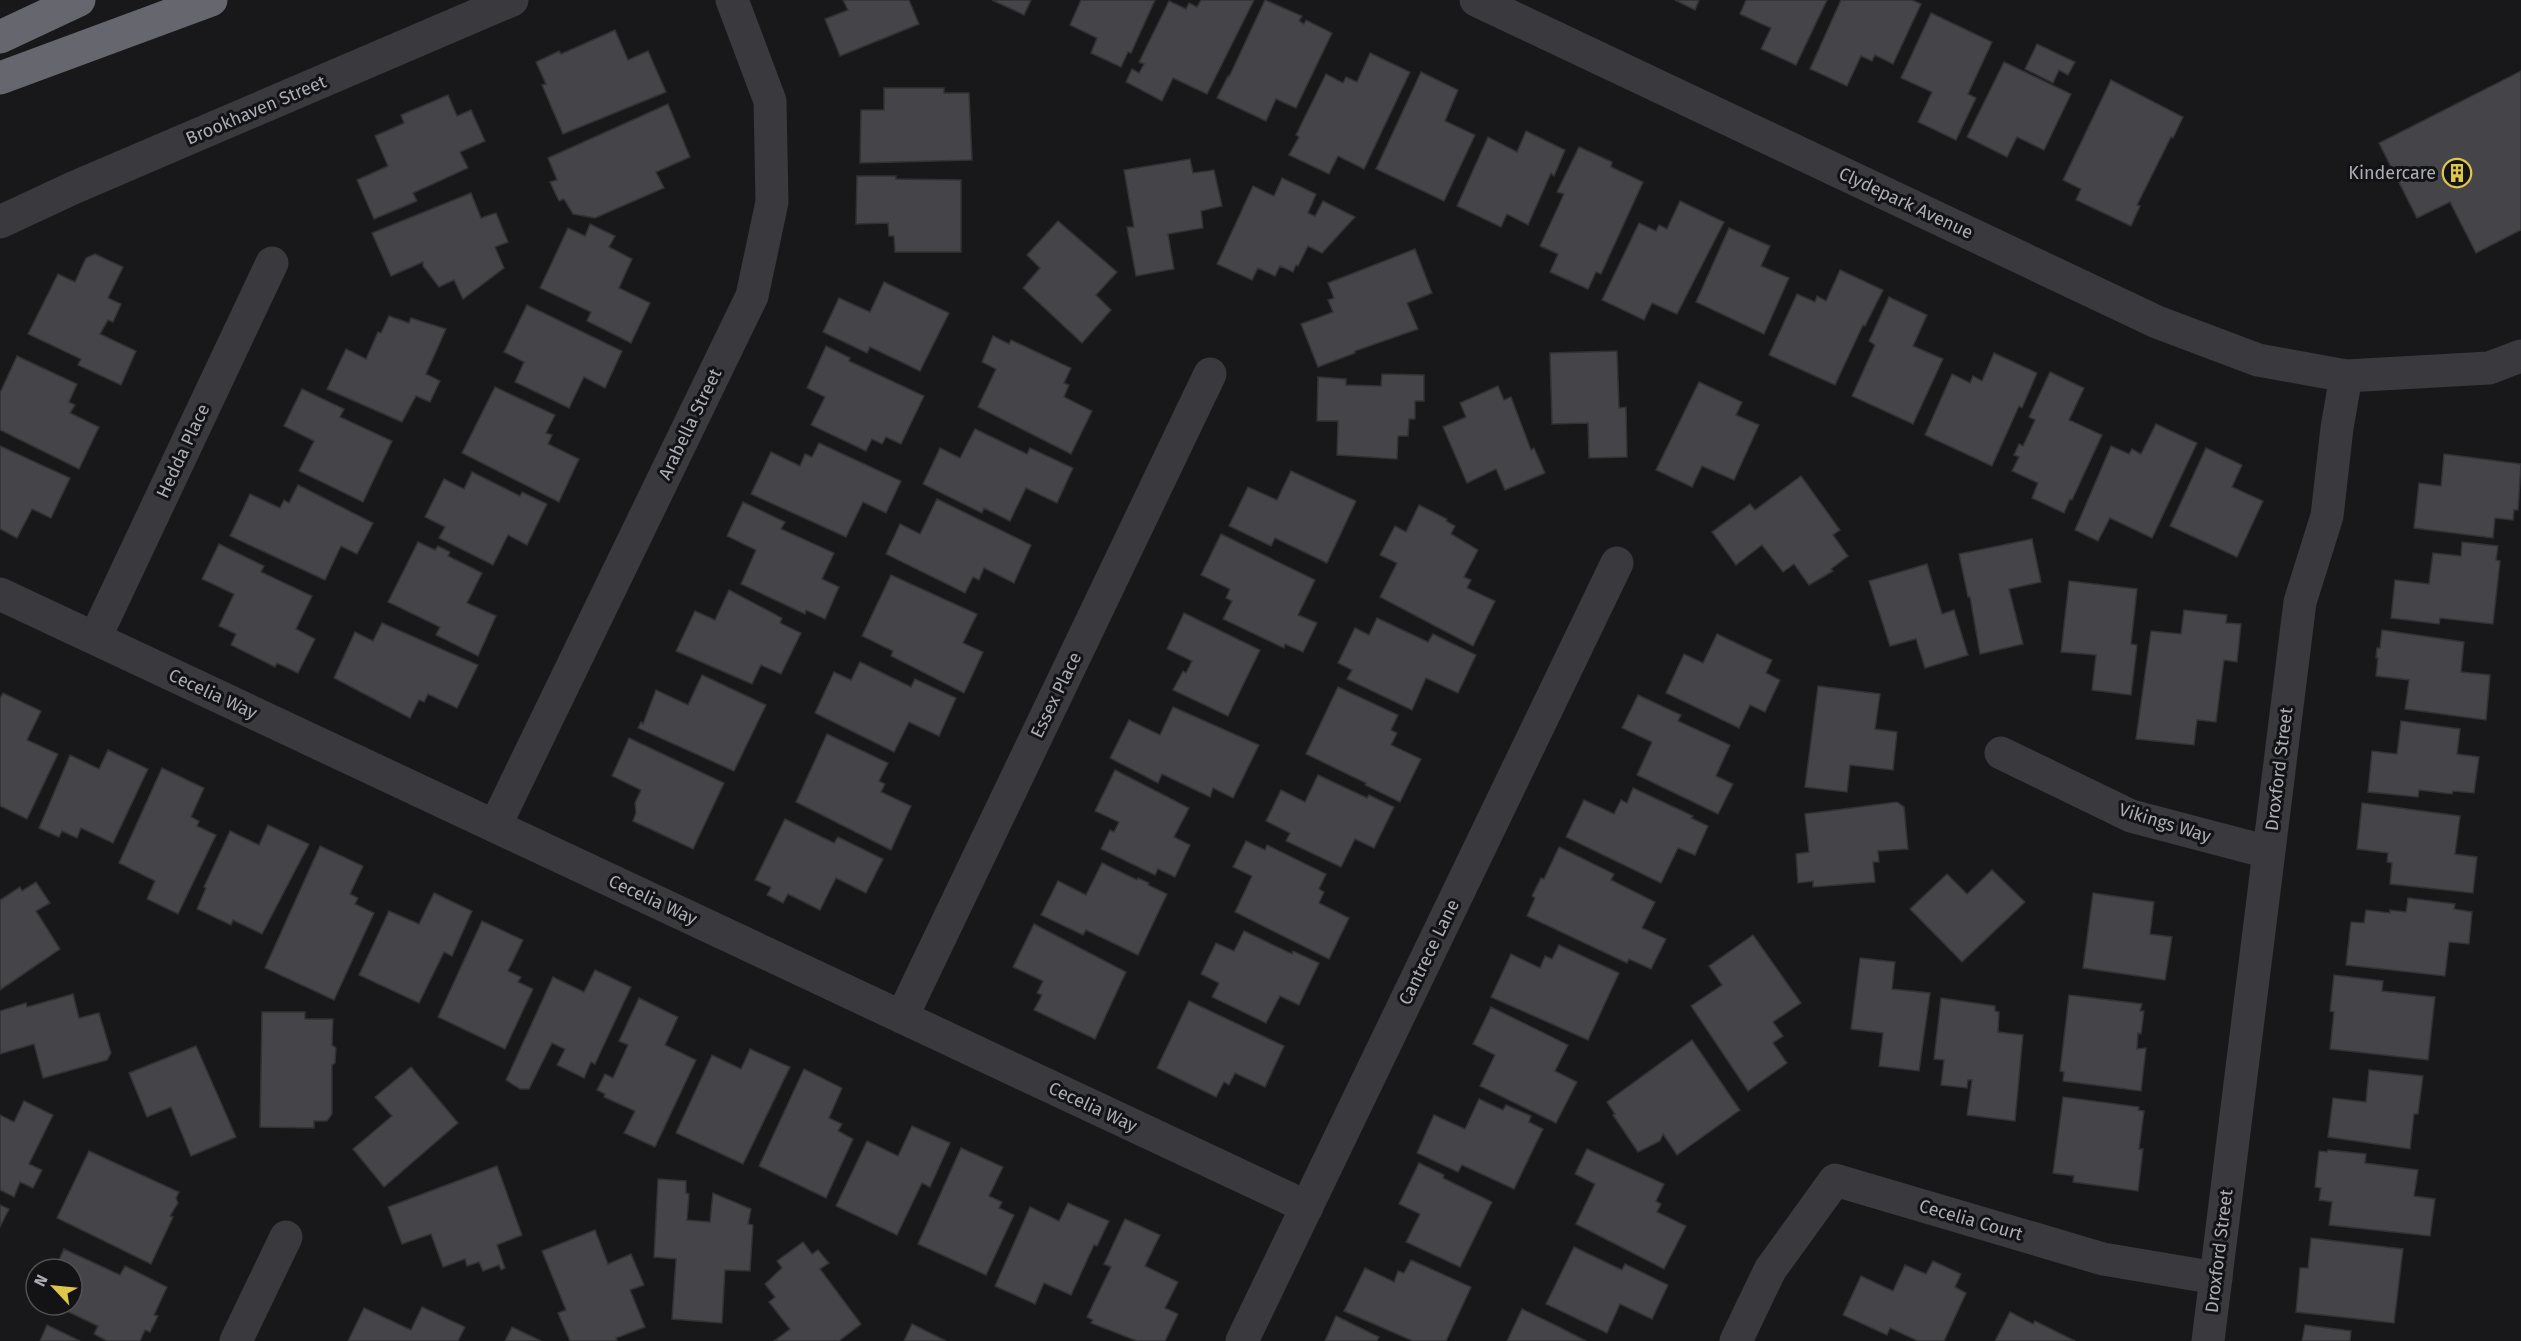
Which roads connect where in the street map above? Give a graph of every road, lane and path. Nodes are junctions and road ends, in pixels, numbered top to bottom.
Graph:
1 (79, 0) edge
2 (211, 0) edge
3 (512, 0) edge
4 (732, 0) edge
5 (1476, 0) edge
6 (0, 37) edge
7 (0, 78) edge
8 (0, 222) edge
9 (272, 263) dead end
10 (2521, 356) edge
11 (1210, 374) dead end
12 (2346, 376) junction
13 (1617, 563) dead end
14 (0, 594) edge
15 (95, 638) junction
16 (2001, 753) dead end
17 (495, 826) junction
18 (2268, 852) junction
19 (902, 1017) junction
20 (1307, 1207) junction
21 (286, 1237) dead end
22 (2216, 1278) junction
23 (236, 1341) edge
24 (1242, 1341) edge
25 (1736, 1341) edge
26 (2208, 1341) edge

1 - 6 highway
2 - 7 highway
3 - 8 street, Brookhaven Street
4 - 17 street, Arabella Street
5 - 12 street, Clydepark Avenue
9 - 15 street, Hedda Place
10 - 12 street
11 - 19 street, Essex Place
12 - 18 street, Droxford Street
13 - 20 street, Cantrece Lane
14 - 15 street, Cecelia Way
15 - 17 street, Cecelia Way
16 - 18 street, Vikings Way
17 - 19 street, Cecelia Way
18 - 22 street, Droxford Street
19 - 20 street, Cecelia Way
20 - 24 street, Cantrece Lane
21 - 23 street
22 - 25 street, Cecelia Court
22 - 26 street, Droxford Street

